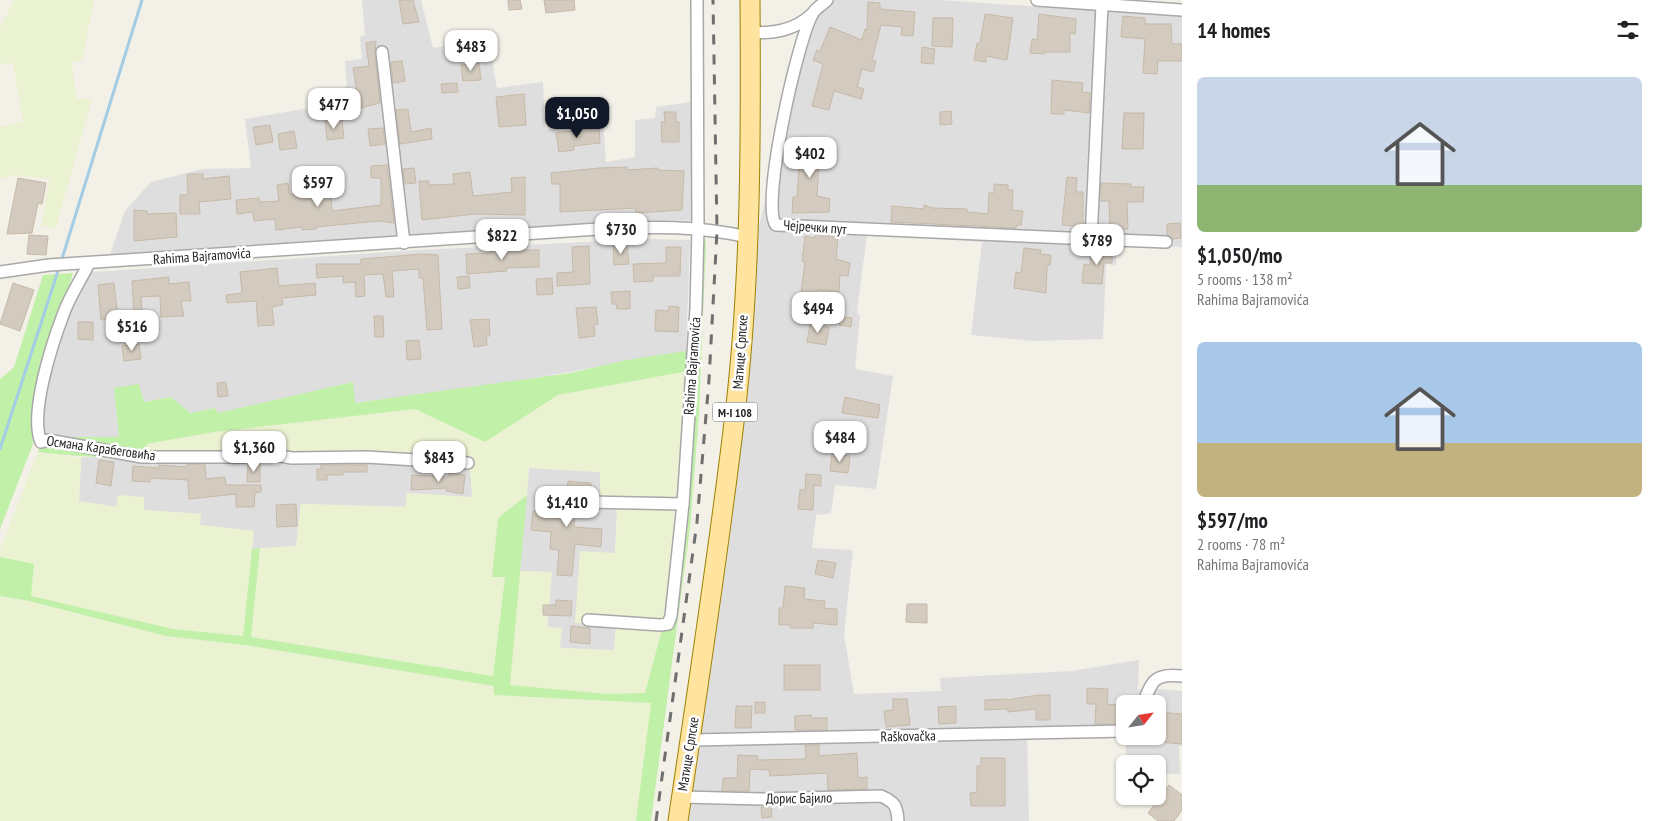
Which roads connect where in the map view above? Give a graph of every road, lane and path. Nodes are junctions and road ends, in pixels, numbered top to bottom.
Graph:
1 (697, 0) edge
2 (750, 0) edge
3 (827, 0) edge
4 (1037, 0) edge
5 (1102, 5) junction
6 (1182, 10) edge
7 (813, 13) junction
8 (750, 33) junction
9 (382, 52) dead end
10 (698, 228) junction
11 (748, 237) junction
12 (1091, 240) junction
13 (1166, 242) dead end
14 (404, 243) junction
15 (89, 263) junction
16 (0, 272) edge
17 (468, 463) dead end
18 (588, 502) dead end
19 (683, 504) junction
20 (588, 620) dead end
21 (1182, 676) edge
22 (1146, 695) edge
23 (1116, 731) edge
24 (692, 740) junction
25 (682, 797) junction
26 (678, 821) edge
27 (898, 821) edge

1 - 10 street, Rahima Bajramovića
2 - 8 main road, Матице Српске / M-I 108
3 - 7 street
4 - 5 street
5 - 6 street
5 - 12 street
7 - 8 street
7 - 12 street, Чејречки пут
8 - 11 main road, Матице Српске / M-I 108
9 - 14 street
10 - 11 street, Rahima Bajramovića
10 - 14 street, Rahima Bajramovića
10 - 19 street, Rahima Bajramovića
11 - 24 main road, Матице Српске / M-I 108
12 - 13 street, Чејречки пут
14 - 15 street, Rahima Bajramovića
15 - 16 street, Rahima Bajramovića
15 - 17 street, Османа Карабеговића
18 - 19 street
19 - 20 street, Rahima Bajramovića
21 - 22 street
23 - 24 street, Raškovačka
24 - 25 main road, Матице Српске / M-I 108
25 - 26 main road, Матице Српске / M-I 108
25 - 27 street, Дорис Бајило

